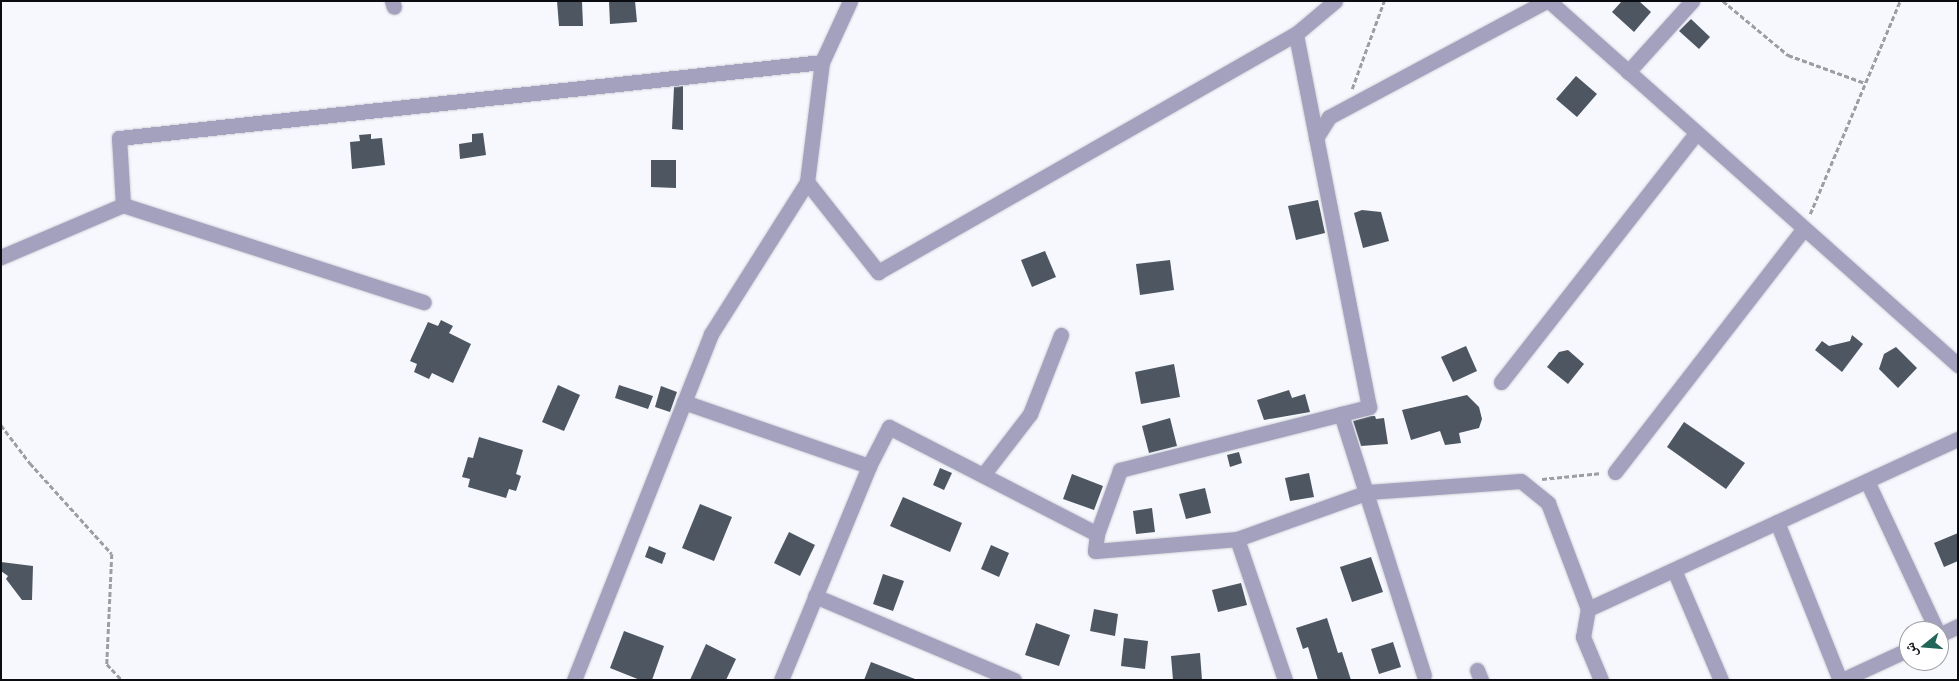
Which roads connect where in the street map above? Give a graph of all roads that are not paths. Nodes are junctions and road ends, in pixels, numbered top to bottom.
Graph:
1 (850, 1) edge
2 (1335, 1) edge
3 (1548, 1) edge
4 (1692, 1) edge
5 (1296, 34) junction
6 (822, 62) junction
7 (1628, 72) junction
8 (1696, 134) junction
9 (1316, 138) junction
10 (807, 182) junction
11 (123, 205) junction
12 (1803, 230) junction
13 (1, 257) edge
14 (424, 302) dead end
15 (1061, 335) dead end
16 (1958, 365) edge
17 (1501, 382) dead end
18 (684, 402) junction
19 (1342, 414) junction
20 (1958, 439) edge
21 (869, 466) junction
22 (1615, 472) road end
23 (983, 475) junction
24 (1867, 481) junction
25 (1368, 492) junction
26 (1777, 522) junction
27 (1097, 534) junction
28 (1237, 539) junction
29 (1674, 570) junction
30 (816, 596) junction
31 (1588, 610) junction
32 (1932, 621) edge
33 (1899, 654) edge
34 (1424, 675) dead end
35 (574, 680) edge
36 (781, 680) edge
37 (1014, 680) edge
38 (1285, 680) edge
39 (1601, 680) edge
40 (1721, 680) edge
41 (1841, 680) edge

1 - 6 street
2 - 5 street
3 - 7 street
3 - 9 street
4 - 7 street
5 - 9 street
5 - 10 street
6 - 10 street
6 - 11 street
7 - 8 street
8 - 12 street
8 - 17 street
9 - 19 street
10 - 18 street
11 - 13 street
11 - 14 street
12 - 16 street
12 - 22 street
15 - 23 street
18 - 21 street
18 - 35 street
19 - 25 street
19 - 27 street
20 - 24 street
21 - 23 street
21 - 30 street
23 - 27 street
24 - 26 street
24 - 32 street
25 - 28 street
25 - 31 street
25 - 34 street
26 - 29 street
26 - 41 street
27 - 28 street
28 - 38 street
29 - 31 street
29 - 40 street
30 - 36 street
30 - 37 street
31 - 39 street
33 - 41 street

